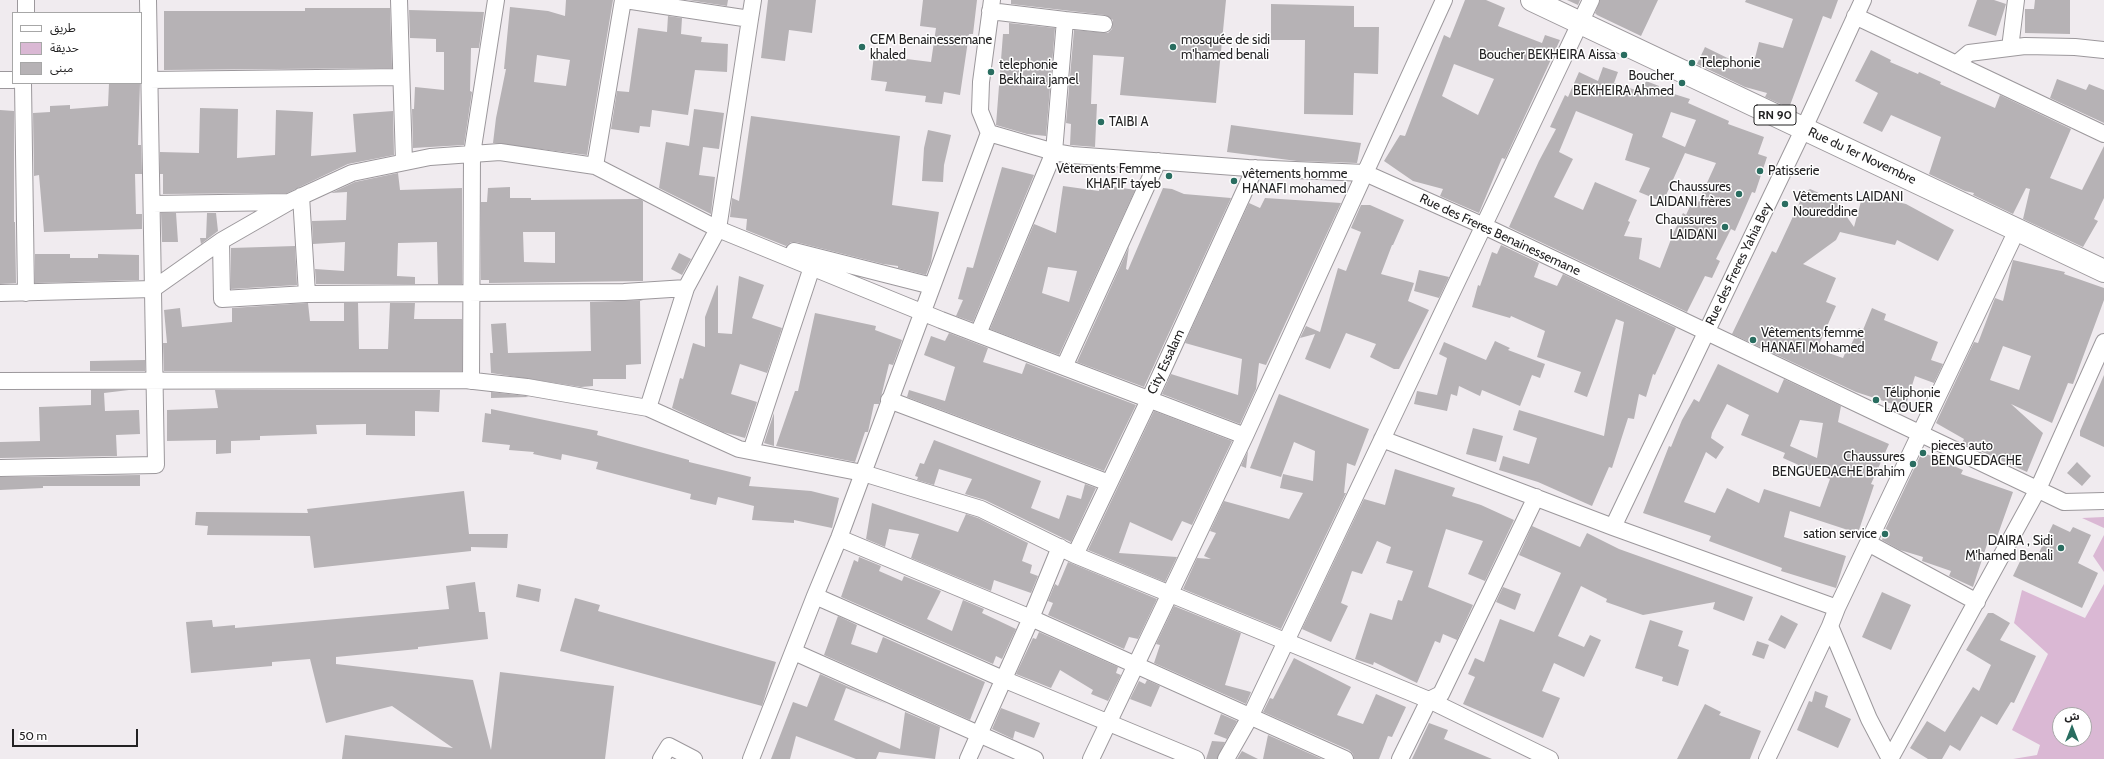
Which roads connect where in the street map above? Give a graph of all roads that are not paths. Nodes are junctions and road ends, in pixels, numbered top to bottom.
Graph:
1 (26, 0) edge
2 (148, 0) edge
3 (399, 0) edge
4 (496, 0) edge
5 (624, 0) edge
6 (753, 0) edge
7 (1444, 0) edge
8 (1532, 0) edge
9 (1591, 0) edge
10 (1863, 0) edge
11 (2016, 0) edge
12 (991, 5) edge
13 (26, 12) edge
14 (1855, 16) junction
15 (750, 19) junction
16 (1065, 20) junction
17 (1581, 23) junction
18 (1104, 24) dead end
19 (2010, 48) junction
20 (2104, 50) edge
21 (1956, 64) junction
22 (401, 77) junction
23 (0, 80) edge
24 (12, 80) edge
25 (149, 80) junction
26 (23, 84) edge
27 (2082, 124) junction
28 (1804, 128) junction
29 (2104, 130) edge
30 (988, 133) junction
31 (2104, 134) edge
32 (1054, 152) junction
33 (472, 154) junction
34 (1158, 161) junction
35 (404, 162) junction
36 (595, 166) junction
37 (1255, 168) junction
38 (1365, 173) junction
39 (295, 199) junction
40 (152, 204) junction
41 (1484, 226) junction
42 (718, 229) junction
43 (2017, 230) junction
44 (736, 237) junction
45 (221, 241) junction
46 (812, 267) junction
47 (2104, 271) edge
48 (932, 286) junction
49 (686, 288) junction
50 (153, 289) junction
51 (472, 291) junction
52 (26, 292) junction
53 (0, 293) edge
54 (307, 294) junction
55 (922, 313) junction
56 (1706, 332) junction
57 (978, 334) junction
58 (2104, 342) edge
59 (1064, 367) junction
60 (155, 379) junction
61 (0, 381) edge
62 (472, 381) junction
63 (889, 400) junction
64 (1149, 400) junction
65 (648, 408) junction
66 (1920, 433) junction
67 (1244, 436) junction
68 (1382, 439) junction
69 (751, 451) junction
70 (0, 468) edge
71 (863, 473) junction
72 (1109, 483) junction
73 (2038, 489) junction
74 (1536, 497) junction
75 (2104, 501) edge
76 (1613, 526) junction
77 (839, 538) junction
78 (1868, 543) junction
79 (1060, 547) junction
80 (1075, 555) junction
81 (1169, 593) junction
82 (814, 596) junction
83 (1977, 602) junction
84 (1837, 608) junction
85 (1031, 618) junction
86 (1830, 626) junction
87 (1286, 642) junction
88 (794, 652) junction
89 (1136, 664) junction
90 (1003, 679) junction
91 (1429, 700) junction
92 (1251, 715) junction
93 (1109, 722) junction
94 (979, 733) junction
95 (661, 759) edge
96 (694, 759) edge
97 (752, 759) edge
98 (968, 759) edge
99 (1035, 759) edge
100 (1091, 759) edge
101 (1196, 759) edge
102 (1226, 759) edge
103 (1346, 759) edge
104 (1400, 759) edge
105 (1550, 759) edge
106 (1767, 759) edge
107 (1890, 759) edge

1 - 13 street
2 - 25 street
3 - 22 street
4 - 33 street
5 - 15 street
5 - 36 street
6 - 15 street
7 - 38 street
8 - 17 main road, Rue du 1er Novembre / RN 90
9 - 17 street
10 - 14 street, Rue des Freres Yahia Bey
11 - 19 street
12 - 16 street
12 - 30 street
14 - 21 street
14 - 28 street, Rue des Freres Yahia Bey
15 - 42 street
16 - 18 street
16 - 32 street
17 - 28 main road, Rue du 1er Novembre / RN 90
17 - 41 street
19 - 20 street
19 - 21 street
21 - 27 street
22 - 25 street
22 - 35 street
23 - 24 street
25 - 40 street
26 - 52 street
27 - 29 street
27 - 31 street
28 - 43 main road, Rue du 1er Novembre / RN 90
28 - 56 street, Rue des Freres Yahia Bey
30 - 32 street, Rue des Freres Benainessemane
30 - 48 street
32 - 34 street, Rue des Freres Benainessemane
32 - 57 street
33 - 35 street
33 - 36 street
33 - 51 street
34 - 37 street, Rue des Freres Benainessemane
34 - 59 street
35 - 39 street
36 - 42 street
37 - 38 street, Rue des Freres Benainessemane
37 - 64 street, City Essalam
38 - 41 street, Rue des Freres Benainessemane
38 - 67 street
39 - 40 street
39 - 45 street
39 - 54 street
40 - 50 street
41 - 56 street, Rue des Freres Benainessemane
41 - 68 street
42 - 44 street
42 - 49 street
43 - 47 main road, Rue du 1er Novembre / RN 90
43 - 66 street
44 - 46 street
44 - 48 street
45 - 50 street
45 - 54 street
46 - 55 street
46 - 69 street
48 - 55 street
49 - 51 street
49 - 65 street
50 - 52 street
50 - 60 street
51 - 54 street
51 - 62 street
52 - 53 street
55 - 57 street
55 - 63 street
56 - 66 street, Rue des Freres Benainessemane
56 - 76 street, Rue des Freres Yahia Bey
57 - 59 street
58 - 73 street
59 - 64 street
60 - 61 street
60 - 62 street
60 - 70 street
62 - 65 street
63 - 71 street
63 - 72 street
64 - 67 street
64 - 72 street, City Essalam
65 - 69 street
66 - 73 street, Rue des Freres Benainessemane
66 - 78 street
67 - 81 street
68 - 74 street
68 - 87 street
69 - 71 street
71 - 77 street
71 - 79 street
72 - 80 street, City Essalam
73 - 75 street, Rue des Freres Benainessemane
73 - 83 street
74 - 76 street
74 - 91 street
76 - 84 street
77 - 82 street
77 - 85 street
78 - 83 street
78 - 84 street
79 - 80 street
79 - 85 street
80 - 81 street
81 - 87 street
81 - 89 street
82 - 88 street
82 - 90 street
83 - 107 street
84 - 86 street
85 - 89 street
85 - 90 street
86 - 106 street
86 - 107 street
87 - 91 street
87 - 92 street
88 - 94 street
88 - 97 street
89 - 92 street
89 - 93 street
90 - 93 street
90 - 94 street
91 - 104 street
91 - 105 street
92 - 102 street
92 - 103 street
93 - 100 street
93 - 101 street
94 - 98 street
94 - 99 street
95 - 96 street

